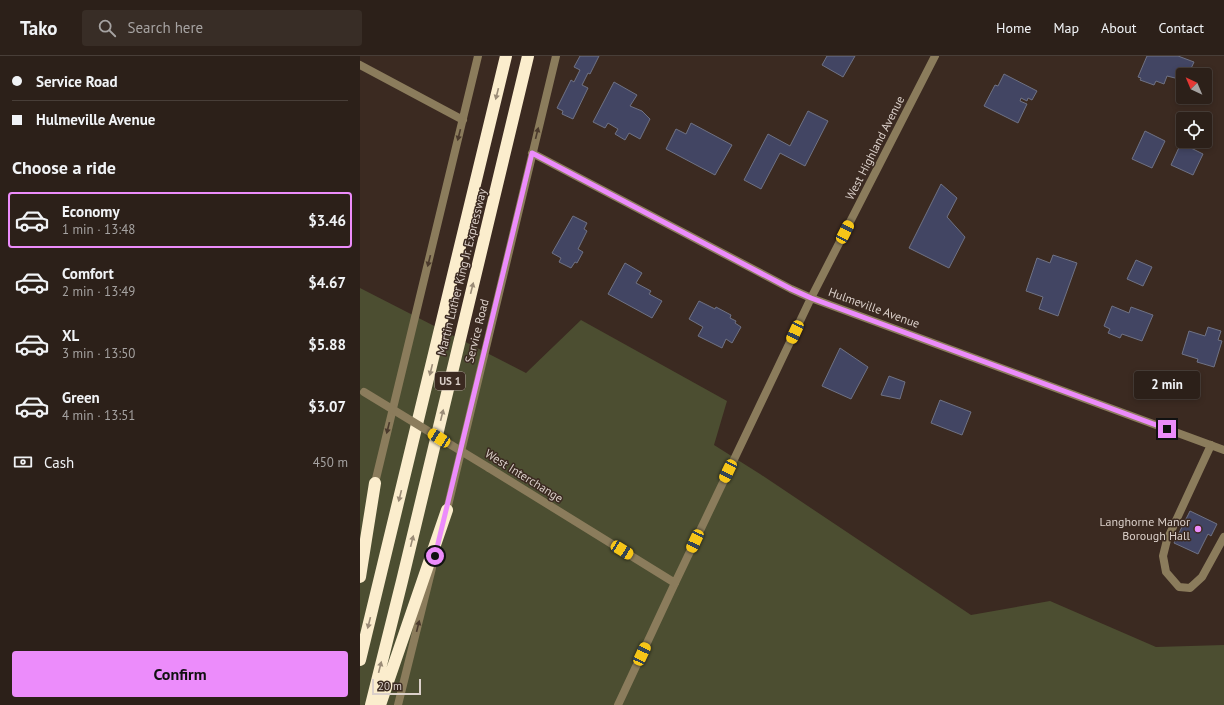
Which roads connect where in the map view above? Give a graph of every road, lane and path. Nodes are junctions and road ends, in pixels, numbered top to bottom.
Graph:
1 (478, 56) edge
2 (506, 56) edge
3 (528, 56) edge
4 (556, 56) edge
5 (935, 56) edge
6 (360, 65) edge
7 (463, 120) junction
8 (532, 153) junction
9 (811, 298) junction
10 (362, 391) edge
11 (1212, 445) junction
12 (1224, 450) edge
13 (375, 483) junction
14 (446, 510) junction
15 (1224, 538) edge
16 (360, 546) edge
17 (360, 577) edge
18 (675, 583) junction
19 (360, 660) edge
20 (371, 705) edge
21 (380, 705) edge
22 (398, 705) edge
23 (618, 705) edge

1 - 7 street
2 -> 19 highway, Martin Luther King Jr. Expressway / US 1
20 -> 3 highway, Martin Luther King Jr. Expressway / US 1
8 -> 4 street, Service Road
5 - 9 street, West Highland Avenue
6 - 7 street
7 -> 13 street
8 - 9 street, Hulmeville Avenue
8 - 14 street, Service Road
9 - 11 street, Hulmeville Avenue
9 - 18 street, West Highland Avenue
10 - 18 street, West Interchange, bridge
11 - 12 street, Hulmeville Avenue
11 - 15 street
13 - 16 street
13 - 17 highway
14 - 21 highway
22 -> 14 street, Service Road
18 - 23 street, West Highland Avenue

